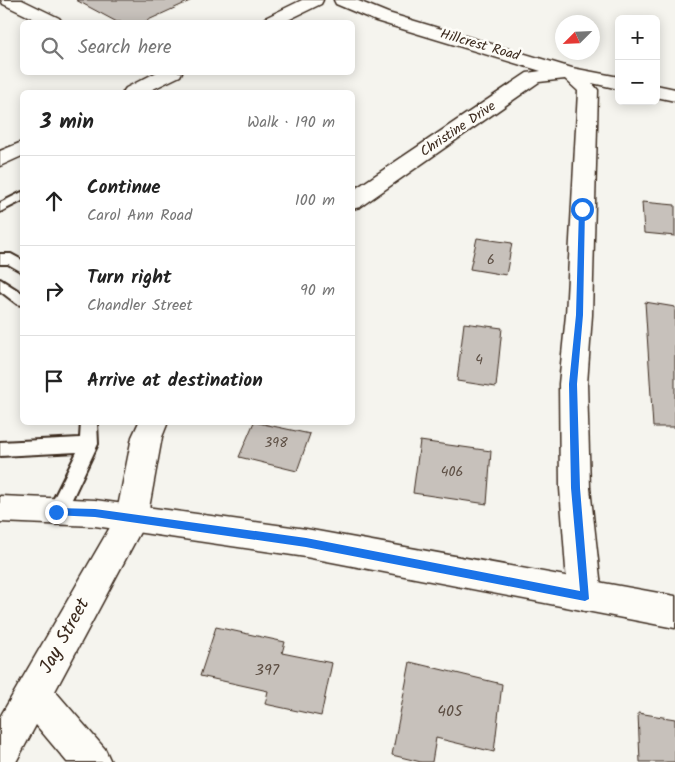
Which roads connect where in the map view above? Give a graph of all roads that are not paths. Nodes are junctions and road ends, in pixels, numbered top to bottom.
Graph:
1 (9, 0) edge
2 (315, 0) edge
3 (342, 0) edge
4 (48, 20) edge
5 (275, 20) edge
6 (569, 72) junction
7 (162, 75) edge
8 (615, 82) edge
9 (136, 90) edge
10 (660, 92) edge
11 (675, 95) edge
12 (20, 149) edge
13 (0, 160) edge
14 (20, 197) edge
15 (355, 200) edge
16 (0, 208) edge
17 (0, 259) edge
18 (20, 266) edge
19 (0, 284) edge
20 (20, 299) edge
21 (89, 425) edge
22 (153, 425) edge
23 (89, 444) junction
24 (0, 449) edge
25 (0, 509) edge
26 (56, 512) junction
27 (131, 518) junction
28 (585, 596) junction
29 (675, 612) edge
30 (34, 693) junction
31 (0, 754) edge
32 (92, 762) edge

1 - 4 street
2 - 5 street
3 - 6 street, Hillcrest Road
6 - 8 street, Hillcrest Road
6 - 15 street, Christine Drive
6 - 28 street
7 - 9 street
10 - 11 street
12 - 13 street
14 - 16 lane
17 - 18 lane
19 - 20 lane
21 - 23 lane
22 - 27 street
23 - 24 lane
23 - 26 lane
25 - 26 street
26 - 27 street
27 - 28 street
27 - 30 street, Jay Street
28 - 29 street
30 - 31 street, Jay Street
30 - 32 street

